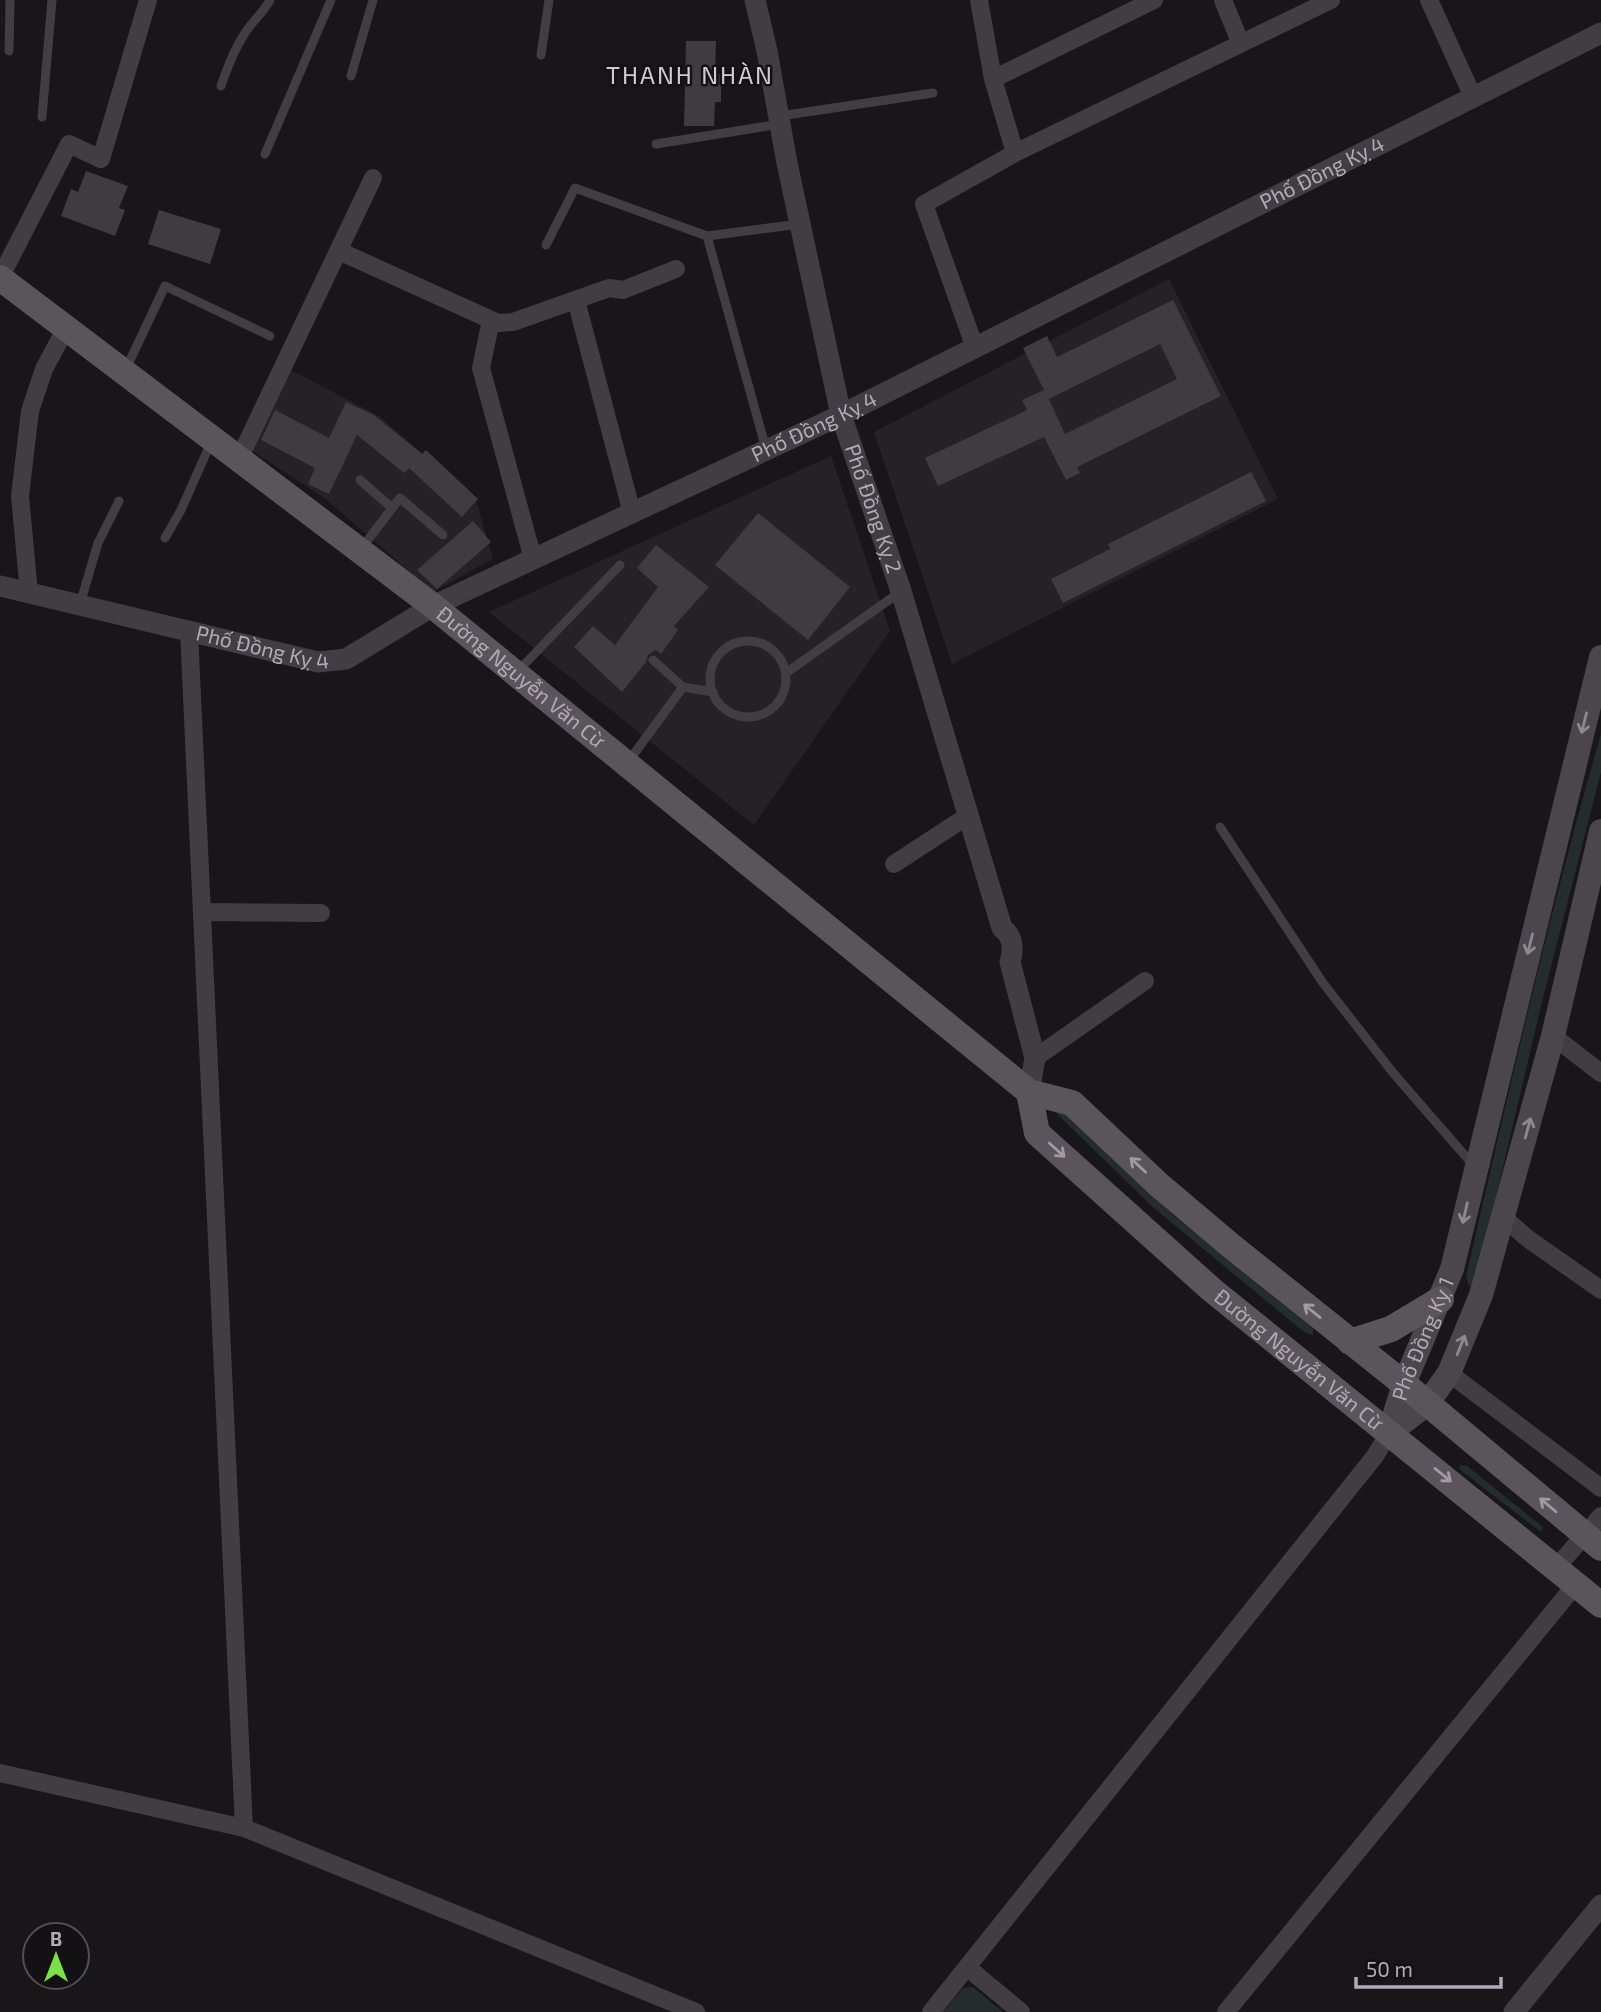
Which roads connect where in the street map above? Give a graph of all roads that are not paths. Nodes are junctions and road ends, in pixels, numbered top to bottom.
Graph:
1 (10, 0) edge
2 (52, 0) edge
3 (148, 0) edge
4 (270, 0) edge
5 (331, 0) edge
6 (373, 0) edge
7 (550, 0) edge
8 (755, 0) edge
9 (1154, 0) edge
10 (1223, 0) edge
11 (1331, 0) edge
12 (1429, 0) edge
13 (983, 2) edge
14 (1601, 33) edge
15 (1241, 44) junction
16 (9, 51) dead end
17 (541, 55) dead end
18 (351, 76) dead end
19 (993, 79) junction
20 (222, 86) dead end
21 (933, 93) dead end
22 (1473, 97) junction
23 (42, 117) dead end
24 (779, 120) junction
25 (656, 144) dead end
26 (1015, 153) junction
27 (265, 154) dead end
28 (373, 177) dead end
29 (800, 224) junction
30 (708, 236) junction
31 (546, 245) dead end
32 (339, 251) junction
33 (676, 269) dead end
34 (0, 278) edge
35 (576, 300) junction
36 (491, 320) junction
37 (66, 328) junction
38 (270, 336) dead end
39 (975, 348) junction
40 (125, 372) junction
41 (841, 415) junction
42 (212, 439) junction
43 (766, 450) junction
44 (239, 459) junction
45 (360, 480) dead end
46 (119, 501) dead end
47 (392, 508) junction
48 (632, 513) junction
49 (443, 535) dead end
50 (165, 538) dead end
51 (360, 550) junction
52 (533, 559) junction
53 (620, 565) dead end
54 (0, 586) edge
55 (901, 591) junction
56 (29, 593) junction
57 (80, 605) junction
58 (433, 606) junction
59 (189, 631) junction
60 (1601, 657) edge
61 (653, 660) dead end
62 (516, 673) junction
63 (786, 673) junction
64 (683, 687) junction
65 (713, 692) junction
66 (626, 763) junction
67 (969, 815) junction
68 (1220, 827) dead end
69 (1601, 831) edge
70 (1598, 861) edge
71 (894, 864) dead end
72 (202, 912) junction
73 (321, 914) dead end
74 (1145, 981) dead end
75 (1552, 1036) junction
76 (1035, 1058) junction
77 (1601, 1073) edge
78 (1029, 1092) junction
79 (1476, 1167) junction
80 (1504, 1218) junction
81 (1601, 1290) edge
82 (1441, 1299) junction
83 (1350, 1342) junction
84 (1450, 1373) junction
85 (1404, 1384) junction
86 (1427, 1404) junction
87 (1389, 1433) junction
88 (1601, 1488) edge
89 (1596, 1533) edge
90 (1566, 1576) junction
91 (1601, 1605) edge
92 (0, 1773) edge
93 (244, 1828) junction
94 (1601, 1905) edge
95 (968, 1968) junction
96 (696, 2012) edge
97 (931, 2012) edge
98 (1021, 2012) edge
99 (1226, 2012) edge
100 (1514, 2012) edge

1 - 16 lane
2 - 23 lane
3 - 34 street
4 - 20 lane
5 - 27 lane
6 - 18 lane
7 - 17 lane
8 - 24 street, Phố Đồng Kỵ 2
9 - 19 street
10 - 15 street
11 - 15 street
12 - 22 street
13 - 19 street
14 - 22 street, Phố Đồng Kỵ 4
15 - 26 street
19 - 26 street
21 - 24 lane
22 - 39 street, Phố Đồng Kỵ 4
24 - 25 lane
24 - 29 street, Phố Đồng Kỵ 2
26 - 39 street
28 - 32 street
29 - 30 lane
29 - 41 street, Phố Đồng Kỵ 2
30 - 31 lane
30 - 43 lane
32 - 36 street
32 - 44 street
33 - 35 street
34 - 37 main road, Đường Nguyễn Văn Cừ
35 - 36 street
35 - 48 street
36 - 52 street
37 - 40 main road, Đường Nguyễn Văn Cừ
37 - 56 street
38 - 40 lane
39 - 41 street, Phố Đồng Kỵ 4
40 - 42 main road, Đường Nguyễn Văn Cừ
41 - 43 street, Phố Đồng Kỵ 4
41 - 55 street, Phố Đồng Kỵ 2
42 - 44 main road, Đường Nguyễn Văn Cừ
42 - 50 lane
43 - 48 street, Phố Đồng Kỵ 4
44 - 51 main road, Đường Nguyễn Văn Cừ
45 - 47 lane
46 - 57 lane
47 - 49 lane
47 - 51 lane
48 - 52 street, Phố Đồng Kỵ 4
51 - 58 main road, Đường Nguyễn Văn Cừ
52 - 58 street, Phố Đồng Kỵ 4
53 - 62 lane
54 - 56 street, Phố Đồng Kỵ 4
55 - 63 lane
55 - 67 street, Phố Đồng Kỵ 2
56 - 57 street, Phố Đồng Kỵ 4
57 - 59 street, Phố Đồng Kỵ 4
58 - 59 street, Phố Đồng Kỵ 4
58 - 62 main road, Đường Nguyễn Văn Cừ
59 - 72 street
60 -> 79 main road, Phố Đồng Kỵ 1
61 - 64 lane
62 - 66 main road, Đường Nguyễn Văn Cừ
63 - 65 lane
63 - 65 lane
64 - 65 lane
64 - 66 lane
66 - 78 main road, Đường Nguyễn Văn Cừ
67 - 71 street
67 - 76 street, Phố Đồng Kỵ 2
68 - 79 lane
69 - 70 main road, Phố Đồng Kỵ 1
70 - 75 main road, Phố Đồng Kỵ 1
72 - 73 street
72 - 93 street
74 - 76 street
75 - 77 street
80 -> 75 main road, Phố Đồng Kỵ 1
76 - 78 street, Phố Đồng Kỵ 2
83 -> 78 main road, Đường Nguyễn Văn Cừ
78 -> 87 main road, Đường Nguyễn Văn Cừ
79 -> 82 main road, Phố Đồng Kỵ 1
80 - 81 street
84 -> 80 main road, Phố Đồng Kỵ 1
82 - 83 main road
82 - 85 main road, Phố Đồng Kỵ 1
83 - 85 main road, Đường Nguyễn Văn Cừ
84 - 86 main road, Phố Đồng Kỵ 1
84 - 88 street
85 - 86 main road, Đường Nguyễn Văn Cừ
85 - 87 main road, Phố Đồng Kỵ 1
86 - 87 main road, Phố Đồng Kỵ 1
89 -> 86 main road, Đường Nguyễn Văn Cừ
87 -> 90 main road, Đường Nguyễn Văn Cừ
87 - 95 street
89 - 90 street
90 - 91 main road, Đường Nguyễn Văn Cừ
90 - 99 street
92 - 93 street
93 - 96 street
94 - 100 street
95 - 97 street
95 - 98 street

